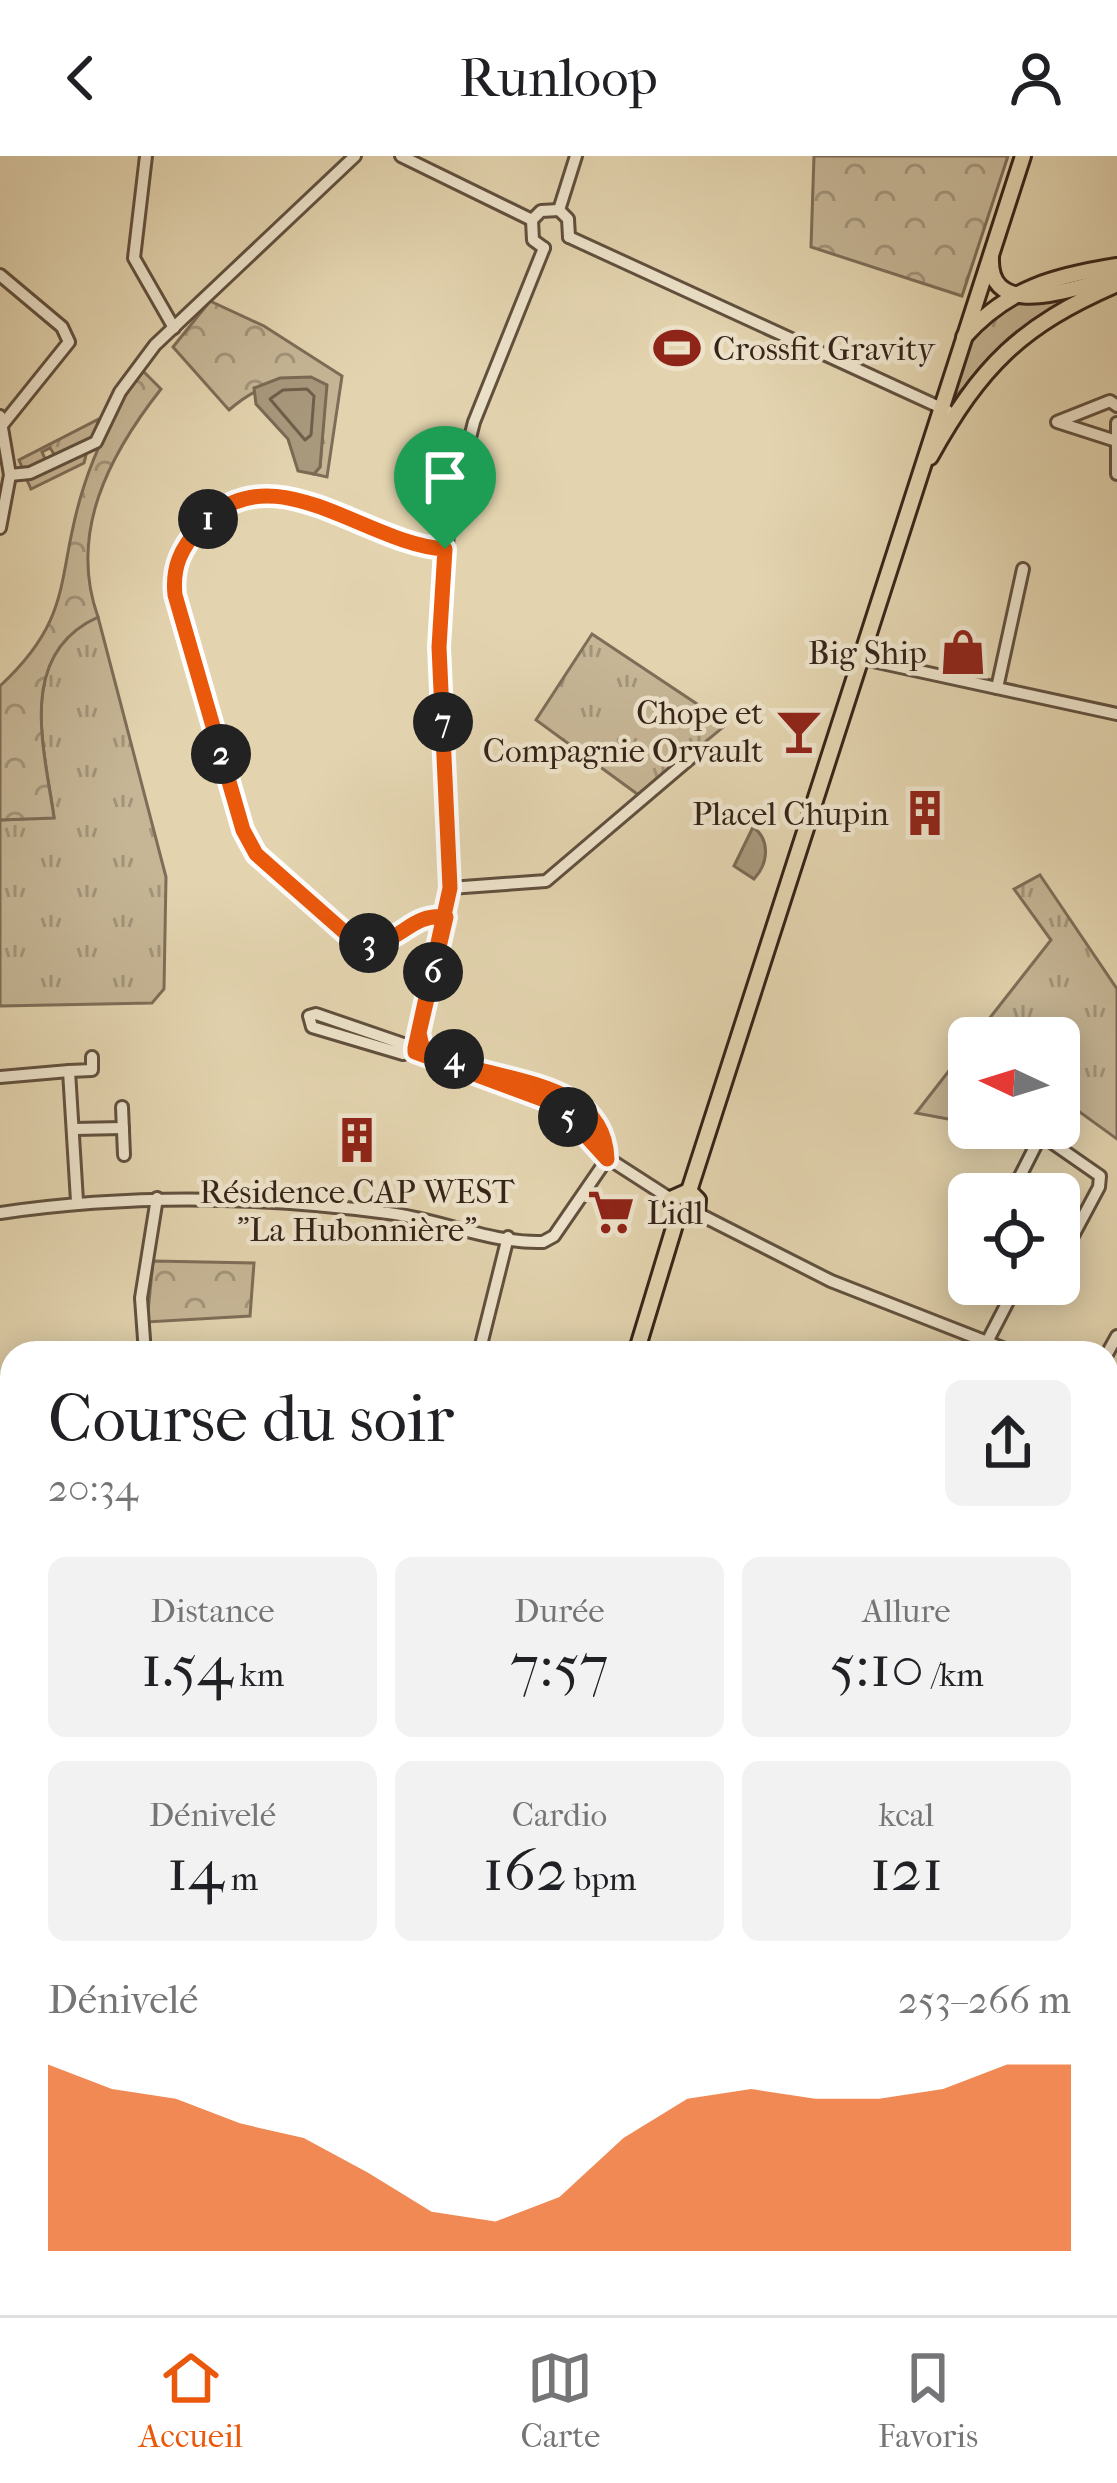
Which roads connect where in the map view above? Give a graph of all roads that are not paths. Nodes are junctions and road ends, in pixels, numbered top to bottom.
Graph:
1 (146, 156) edge
2 (355, 156) edge
3 (401, 156) edge
4 (576, 156) edge
5 (1023, 156) edge
6 (559, 210) junction
7 (532, 220) junction
8 (998, 229) junction
9 (569, 237) junction
10 (544, 248) junction
11 (1117, 266) edge
12 (0, 274) edge
13 (1117, 281) edge
14 (1009, 294) junction
15 (174, 328) junction
16 (958, 343) junction
17 (1117, 406) edge
18 (938, 408) junction
19 (956, 414) junction
20 (2, 420) edge
21 (1117, 423) edge
22 (1113, 440) junction
23 (1117, 474) edge
24 (10, 475) junction
25 (907, 512) junction
26 (0, 528) edge
27 (445, 549) junction
28 (1023, 569) dead end
29 (859, 658) junction
30 (997, 688) junction
31 (1117, 714) edge
32 (694, 755) dead end
33 (450, 888) junction
34 (446, 917) junction
35 (420, 1051) junction
36 (92, 1057) dead end
37 (69, 1071) junction
38 (0, 1077) edge
39 (122, 1107) dead end
40 (588, 1117) junction
41 (576, 1126) junction
42 (123, 1128) junction
43 (74, 1129) junction
44 (124, 1155) dead end
45 (607, 1159) junction
46 (1022, 1173) edge
47 (689, 1191) junction
48 (158, 1198) junction
49 (671, 1198) junction
50 (77, 1202) junction
51 (0, 1213) edge
52 (697, 1213) junction
53 (677, 1218) junction
54 (1080, 1224) edge
55 (508, 1237) junction
56 (1004, 1305) edge
57 (982, 1340) joint
58 (143, 1341) edge
59 (481, 1341) edge
60 (640, 1341) edge

1 - 15 street
2 - 15 street
3 - 7 street
4 - 6 street
5 - 8 main road
6 - 7 street
6 - 9 street
7 - 10 street
8 - 14 main road
8 - 16 main road
9 - 10 street
9 - 18 street
10 - 27 street
11 - 14 main road
12 - 20 street
13 - 14 main road
13 - 19 main road
14 - 16 main road
15 - 24 street
16 - 18 main road
17 - 22 street
18 - 19 street
18 - 25 main road
19 - 25 main road
20 - 24 street
21 - 22 street
22 - 23 street
24 - 26 street
25 - 29 main road
27 - 33 street
27 - 34 street
28 - 30 street
29 - 30 street
29 - 47 main road
30 - 31 street
32 - 33 street
33 - 34 street
34 - 35 street
35 - 35 street
35 - 40 street
35 - 41 street
36 - 37 street
37 - 38 street
37 - 43 street
39 - 42 street
40 - 41 street
40 - 45 street
41 - 45 street
42 - 43 street
42 - 44 street
43 - 50 street
45 - 49 street
45 - 55 street
46 - 54 street
47 - 49 main road
47 - 52 main road
48 - 50 street
48 - 55 street
48 - 58 street
49 - 53 main road
50 - 51 street
52 - 53 main road
52 - 57 street
53 - 60 main road
55 - 59 street
56 - 57 street

